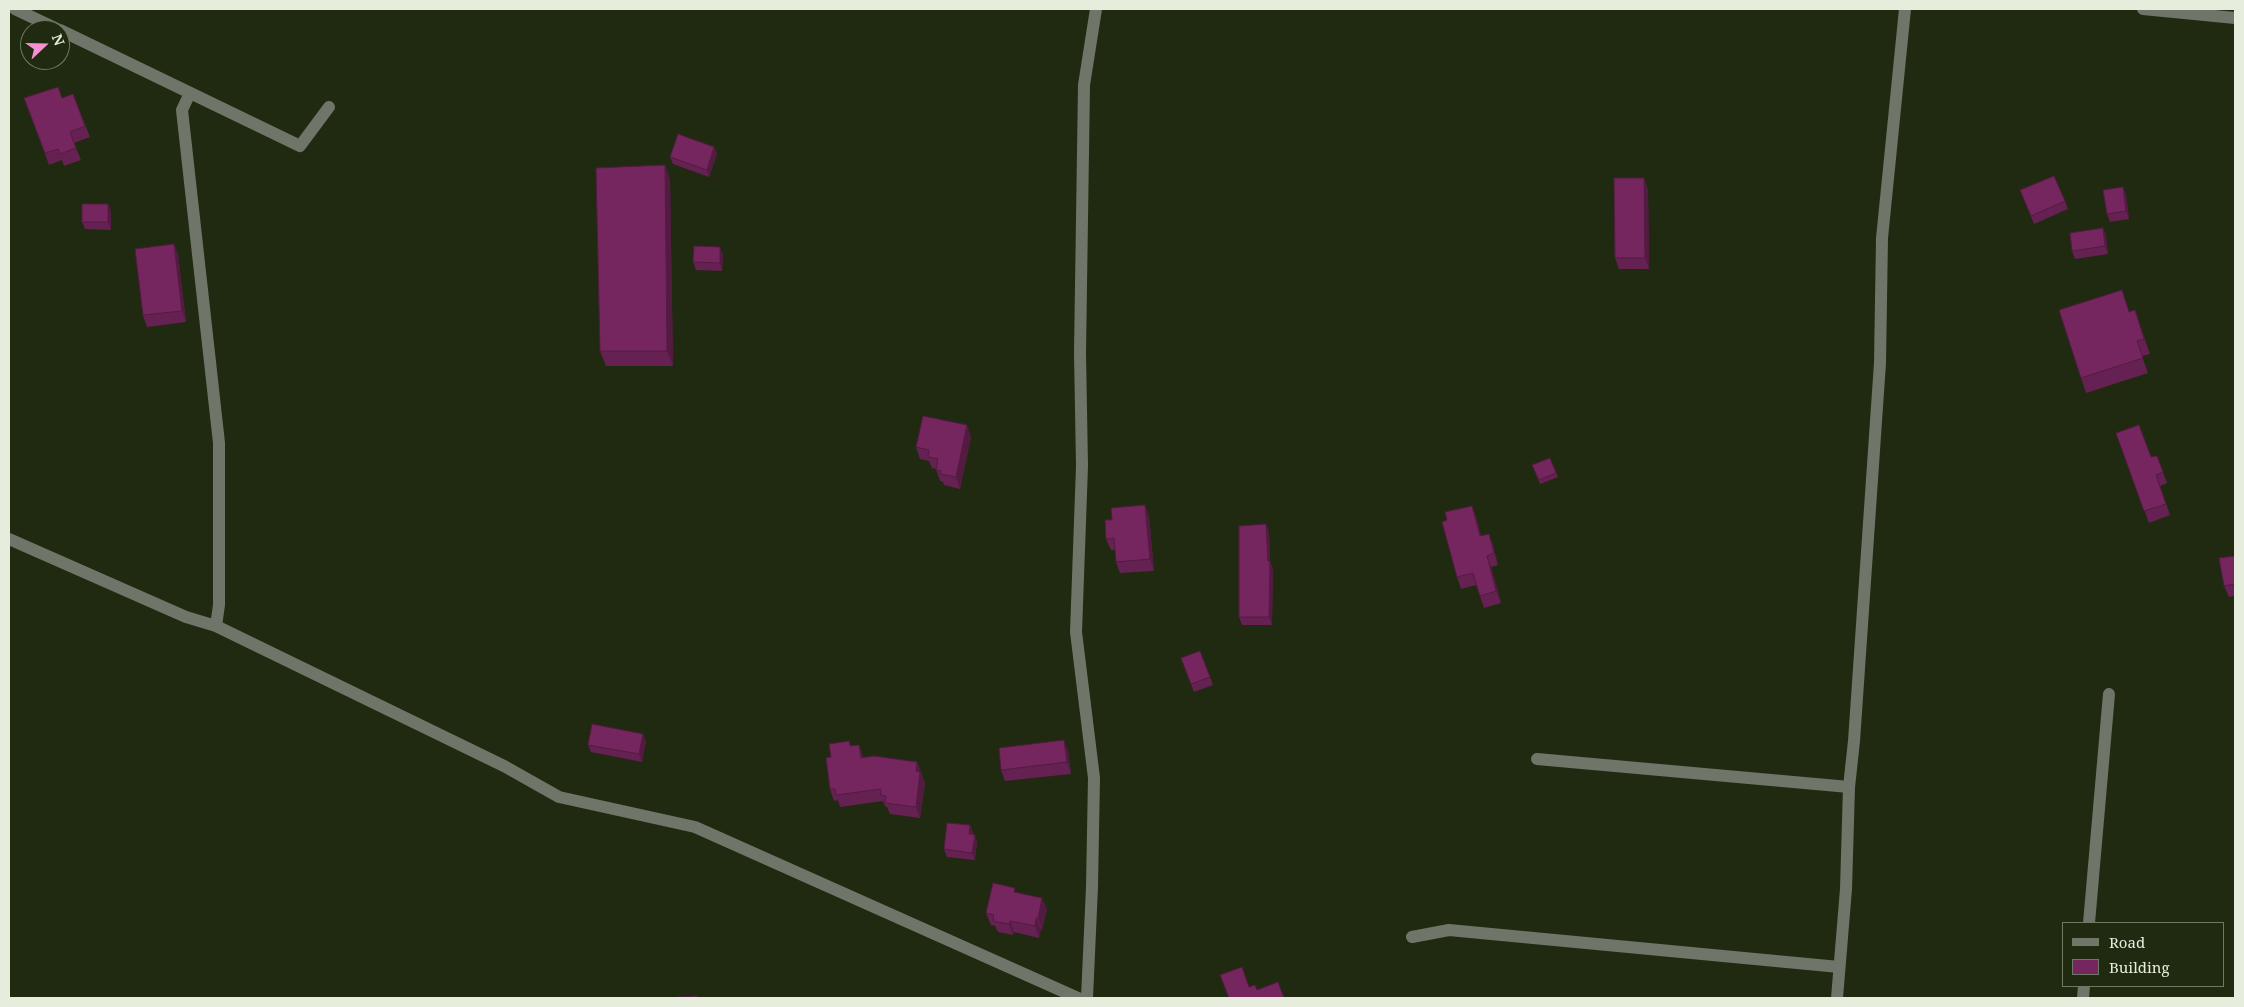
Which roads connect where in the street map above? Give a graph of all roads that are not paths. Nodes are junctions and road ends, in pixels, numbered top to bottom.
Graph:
1 (15, 9) edge
2 (1096, 9) edge
3 (1905, 9) edge
4 (2143, 9) edge
5 (2235, 18) edge
6 (39, 20) edge
7 (70, 35) edge
8 (190, 93) junction
9 (329, 107) dead end
10 (9, 539) edge
11 (216, 626) junction
12 (2109, 694) dead end
13 (1537, 759) dead end
14 (1849, 787) junction
15 (2090, 922) edge
16 (1412, 937) dead end
17 (1839, 967) junction
18 (1078, 998) edge
19 (1087, 998) edge
20 (1837, 998) edge

1 - 6 street
2 - 19 street
3 - 14 street
4 - 5 street
7 - 8 street
8 - 9 street
8 - 11 street
10 - 11 street
11 - 18 street
12 - 15 street
13 - 14 street
14 - 17 street
16 - 17 street
17 - 20 street

